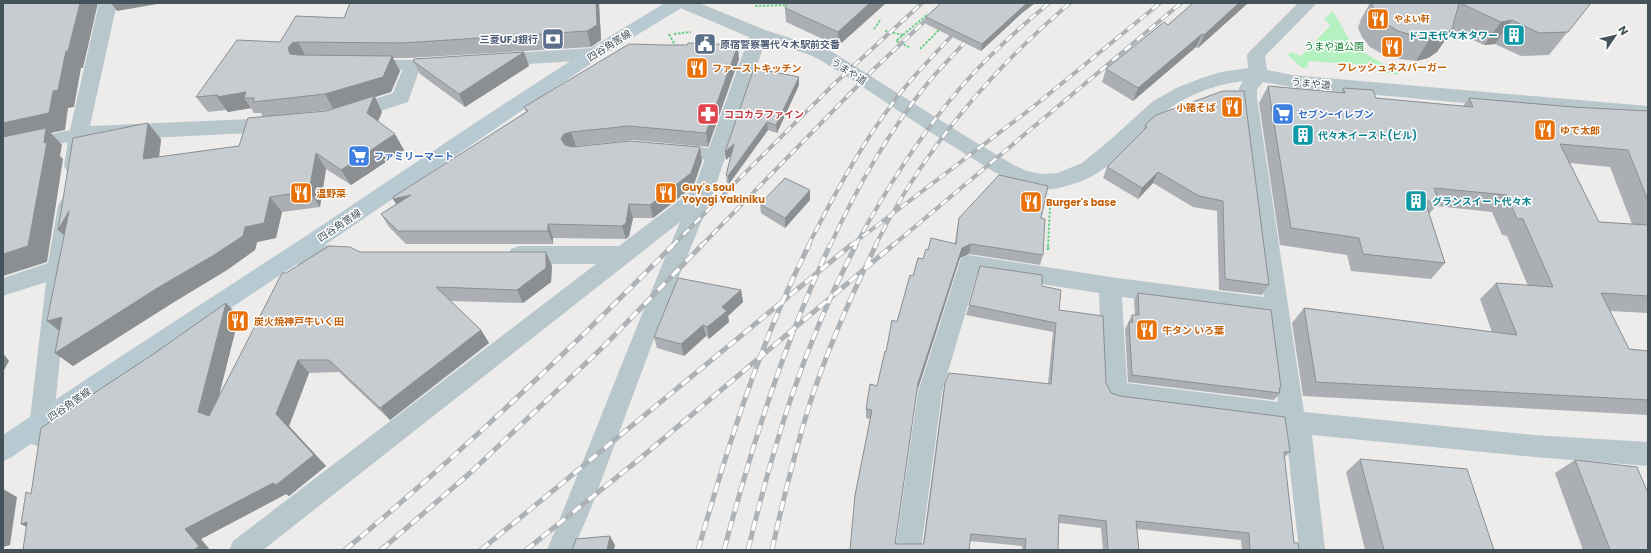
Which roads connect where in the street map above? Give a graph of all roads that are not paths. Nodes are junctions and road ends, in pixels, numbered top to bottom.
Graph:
1 (108, 3) edge
2 (677, 3) edge
3 (684, 3) edge
4 (1308, 3) edge
5 (759, 34) junction
6 (593, 54) junction
7 (359, 65) edge
8 (412, 65) junction
9 (1258, 75) junction
10 (1648, 113) edge
11 (335, 118) edge
12 (291, 123) edge
13 (79, 134) junction
14 (664, 150) edge
15 (3, 151) edge
16 (717, 155) junction
17 (703, 193) junction
18 (329, 254) edge
19 (496, 255) edge
20 (623, 255) junction
21 (292, 256) junction
22 (58, 269) junction
23 (1110, 286) junction
24 (3, 287) edge
25 (1277, 308) junction
26 (1295, 419) junction
27 (42, 422) junction
28 (3, 449) edge
29 (38, 452) edge
30 (1648, 454) edge
31 (242, 550) edge
32 (560, 550) edge
33 (908, 550) edge
34 (1312, 550) edge

1 - 13 street
2 - 6 main road, 四谷角筈線
3 - 5 street, うまや道
4 - 9 street
5 - 9 street, うまや道
5 - 16 street
6 - 8 street
6 - 21 main road, 四谷角筈線
7 - 8 lane
8 - 11 street
9 - 10 street, うまや道
9 - 25 street
12 - 13 street
13 - 15 lane
13 - 22 street
14 - 16 lane
16 - 17 street
17 - 20 street
17 - 32 street
18 - 21 street
19 - 20 street
20 - 31 street
21 - 27 main road, 四谷角筈線
22 - 24 street
22 - 27 street
23 - 25 street
23 - 26 street
23 - 33 street
25 - 26 street
26 - 30 street
26 - 34 street
27 - 28 main road, 四谷角筈線
27 - 29 street

